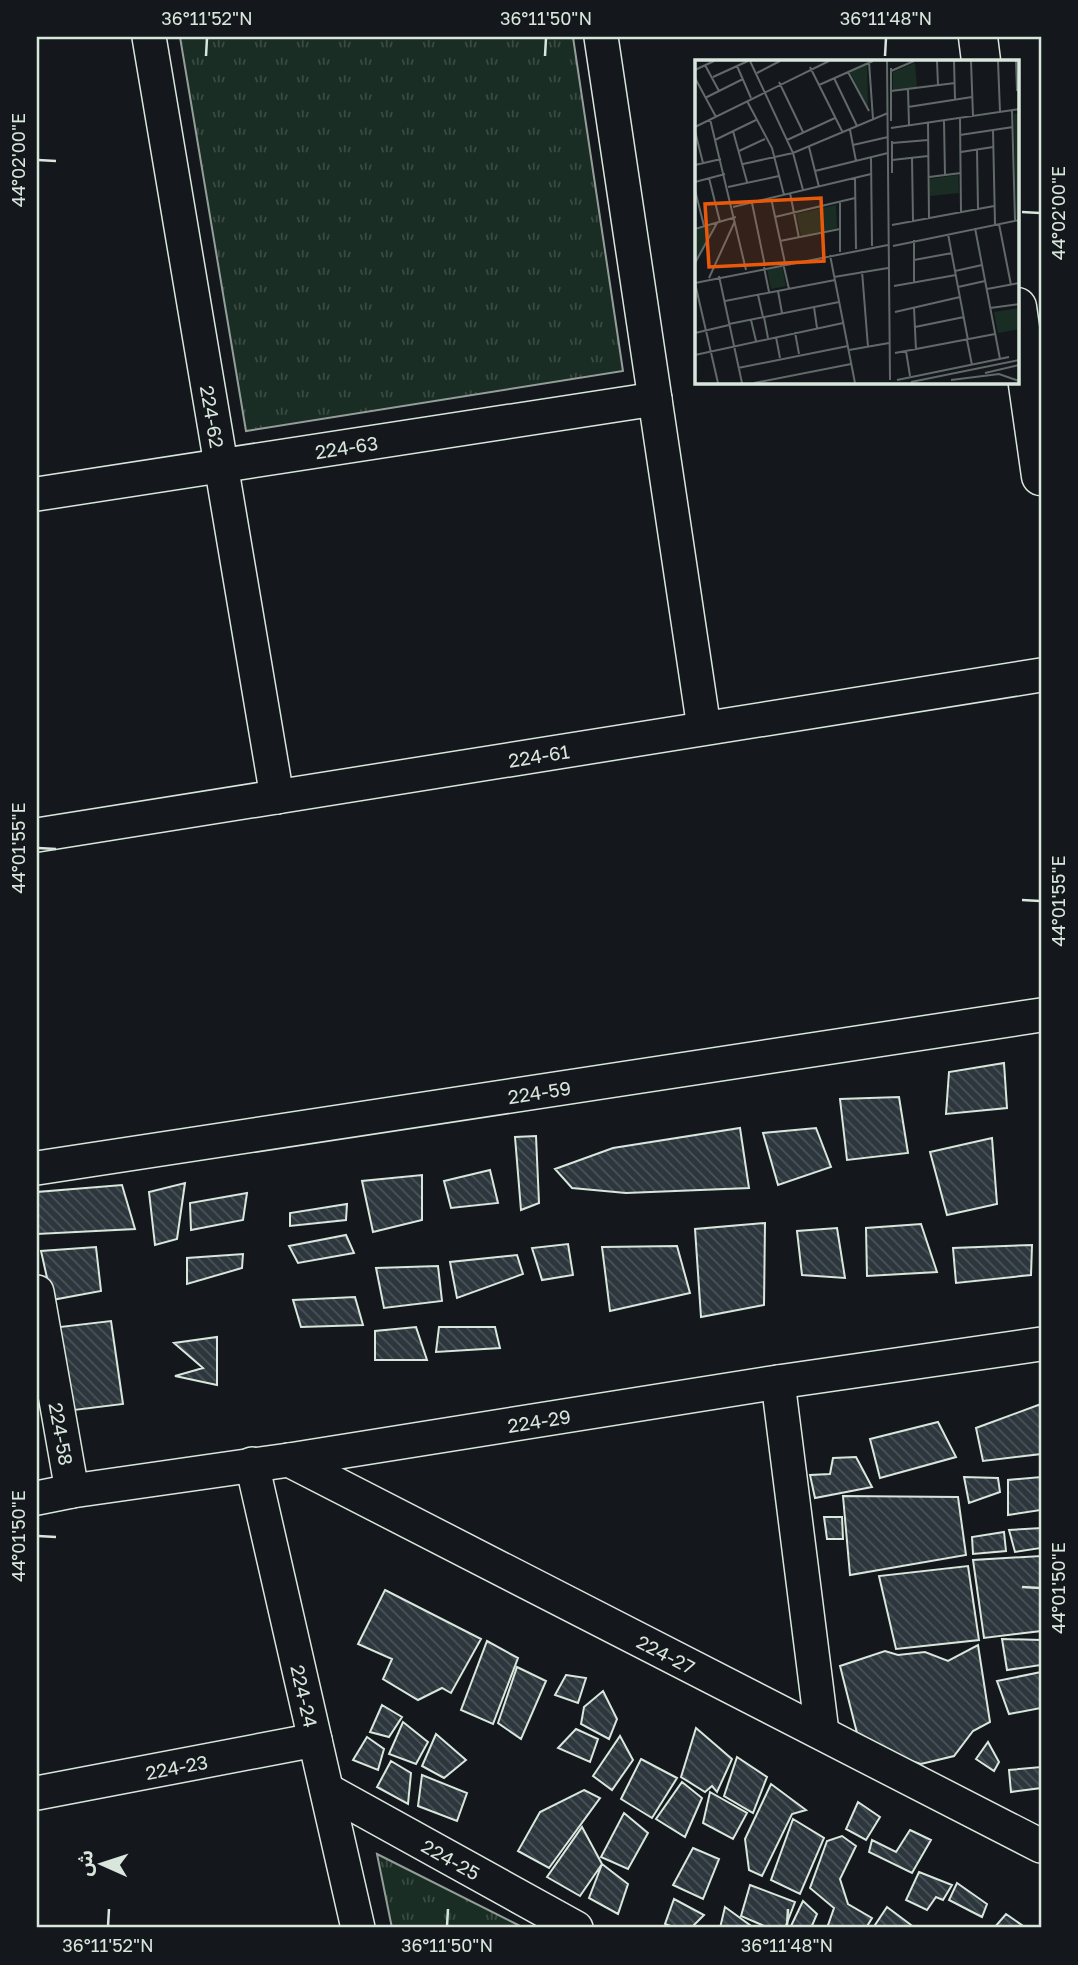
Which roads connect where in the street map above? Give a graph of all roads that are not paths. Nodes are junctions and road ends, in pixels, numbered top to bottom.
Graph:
1 (149, 37) edge
2 (601, 37) edge
3 (978, 37) edge
4 (981, 60) edge
5 (1018, 314) edge
6 (655, 399) junction
7 (222, 466) junction
8 (1041, 476) edge
9 (37, 494) edge
10 (1041, 675) edge
11 (704, 728) junction
12 (277, 796) junction
13 (37, 835) edge
14 (1041, 1015) edge
15 (37, 1168) edge
16 (37, 1292) edge
17 (1041, 1344) edge
18 (778, 1382) junction
19 (289, 1460) junction
20 (252, 1464) junction
21 (72, 1491) junction
22 (37, 1498) edge
23 (822, 1732) junction
24 (316, 1740) junction
25 (327, 1790) junction
26 (37, 1793) edge
27 (1041, 1846) edge
28 (358, 1928) edge
29 (576, 1928) edge

1 - 7 street, 224-62
2 - 6 street
3 - 4 street
5 - 8 street
6 - 7 street, 224-63
6 - 11 street
7 - 9 street, 224-63
7 - 12 street, 224-62
10 - 11 street, 224-61
11 - 12 street, 224-61
12 - 13 street, 224-61
14 - 15 street, 224-59
16 - 21 street, 224-58
17 - 18 street, 224-29
18 - 19 street, 224-29
18 - 23 street
19 - 20 street, 224-29
19 - 23 street, 224-27
20 - 21 street, 224-29
20 - 24 street, 224-24
21 - 22 street, 224-29
23 - 27 street, 224-27
24 - 25 street, 224-24
24 - 26 street, 224-23
25 - 28 street, 224-24
25 - 29 street, 224-25

